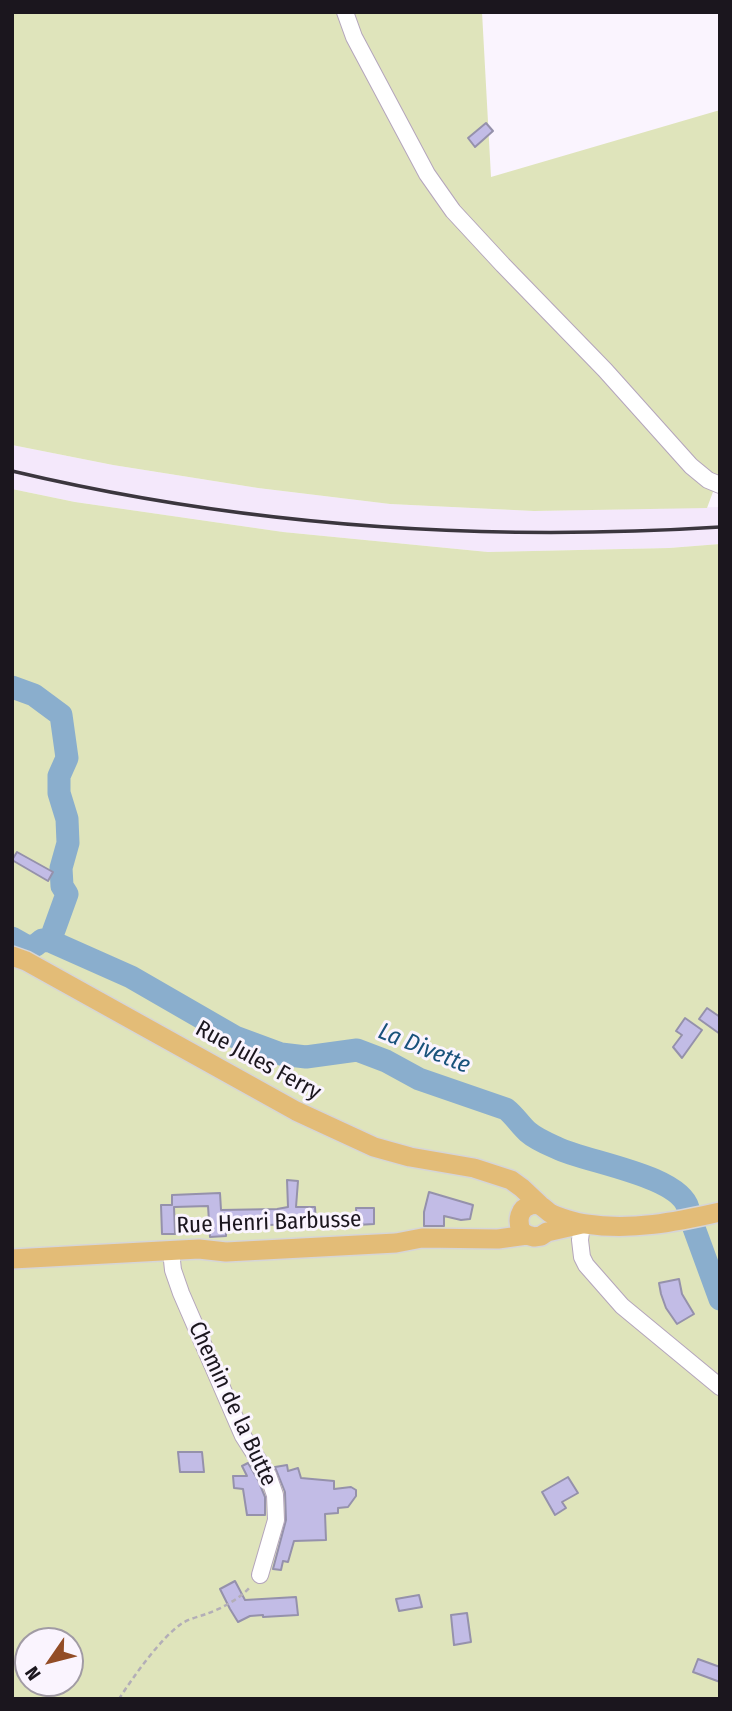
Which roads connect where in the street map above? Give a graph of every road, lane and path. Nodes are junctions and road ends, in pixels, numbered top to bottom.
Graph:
1 (345, 12) edge
2 (720, 485) edge
3 (12, 956) edge
4 (720, 1212) edge
5 (534, 1220) junction
6 (582, 1224) junction
7 (171, 1251) junction
8 (12, 1259) edge
9 (720, 1387) edge
10 (260, 1575) joint
11 (119, 1699) edge

1 - 2 street
3 - 5 main road, Rue Jules Ferry
4 - 6 main road
5 - 6 main road
5 - 7 main road, Rue Henri Barbusse
6 - 9 street
7 - 8 main road, Rue Henri Barbusse
7 - 10 street, Chemin de la Butte
10 - 11 path

